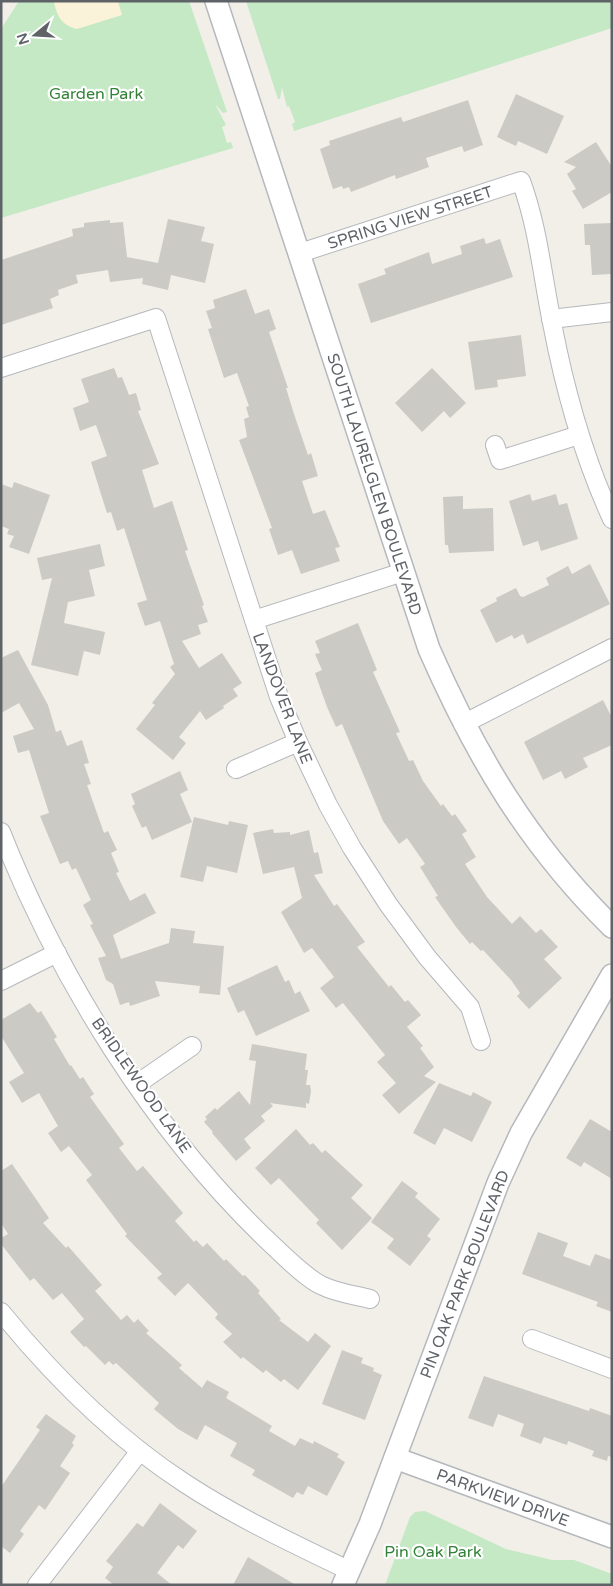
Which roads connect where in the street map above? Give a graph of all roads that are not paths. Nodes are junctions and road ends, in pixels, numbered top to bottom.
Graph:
1 (216, 1) edge
2 (300, 253) junction
3 (605, 313) edge
4 (551, 319) junction
5 (1, 368) edge
6 (579, 435) junction
7 (495, 445) dead end
8 (612, 520) edge
9 (403, 572) junction
10 (254, 620) junction
11 (612, 648) edge
12 (463, 724) junction
13 (298, 742) junction
14 (236, 769) dead end
15 (1, 832) edge
16 (612, 927) edge
17 (57, 953) junction
18 (612, 975) edge
19 (1, 981) edge
20 (481, 1041) dead end
21 (192, 1046) dead end
22 (137, 1084) junction
23 (370, 1299) dead end
24 (1, 1312) edge
25 (532, 1339) dead end
26 (612, 1369) edge
27 (140, 1451) junction
28 (395, 1458) junction
29 (612, 1537) edge
30 (346, 1578) edge
31 (37, 1585) edge

1 - 2 street, SOUTH LAURELGLEN BOULEVARD
2 - 4 street, SPRING VIEW STREET
2 - 9 street, SOUTH LAURELGLEN BOULEVARD
3 - 4 street
4 - 6 street
5 - 10 street, LANDOVER LANE
6 - 7 street
6 - 8 street
9 - 10 street
9 - 12 street, SOUTH LAURELGLEN BOULEVARD
10 - 13 street, LANDOVER LANE
11 - 12 street
12 - 16 street, SOUTH LAURELGLEN BOULEVARD
13 - 14 street
13 - 20 street, LANDOVER LANE
15 - 17 street, BRIDLEWOOD LANE
17 - 19 street
17 - 22 street, BRIDLEWOOD LANE
18 - 28 street, PIN OAK PARK BOULEVARD
21 - 22 street
22 - 23 street, BRIDLEWOOD LANE
24 - 27 street
25 - 26 street
27 - 30 street
27 - 31 street
28 - 29 street, PARKVIEW DRIVE
28 - 30 street, PIN OAK PARK BOULEVARD

